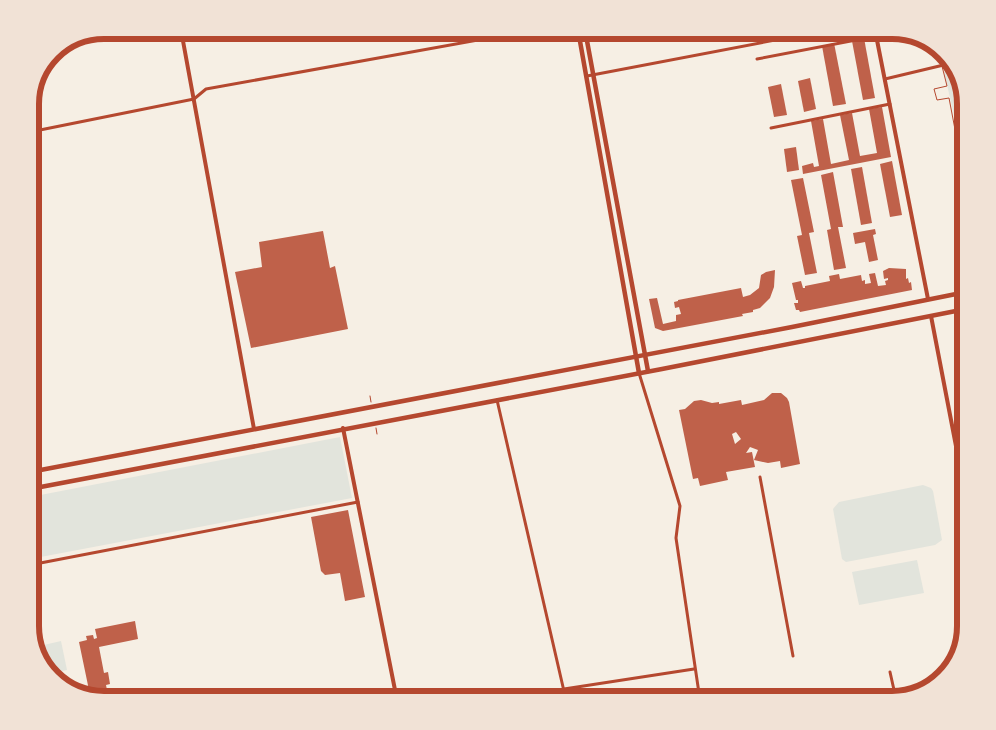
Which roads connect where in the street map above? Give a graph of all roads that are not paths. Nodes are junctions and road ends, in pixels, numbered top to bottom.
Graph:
1 (183, 39) edge
2 (485, 39) edge
3 (580, 39) edge
4 (587, 39) edge
5 (780, 39) edge
6 (860, 39) edge
7 (878, 39) edge
8 (756, 58) dead end
9 (942, 65) joint
10 (594, 74) junction
11 (587, 76) junction
12 (885, 79) junction
13 (194, 99) junction
14 (890, 104) junction
15 (954, 120) junction
16 (957, 120) edge
17 (772, 128) dead end
18 (39, 130) edge
19 (957, 142) edge
20 (957, 294) edge
21 (928, 299) junction
22 (957, 311) edge
23 (931, 316) junction
24 (645, 355) junction
25 (636, 357) junction
26 (648, 372) junction
27 (639, 373) junction
28 (497, 400) junction
29 (344, 428) junction
30 (254, 429) junction
31 (957, 451) edge
32 (39, 470) edge
33 (760, 477) dead end
34 (39, 487) edge
35 (358, 502) junction
36 (39, 563) edge
37 (793, 656) dead end
38 (694, 669) junction
39 (890, 672) dead end
40 (564, 689) joint
41 (394, 691) edge
42 (698, 691) edge
43 (894, 691) edge

1 - 13 street
2 - 13 street
3 - 11 main road
4 - 10 main road
5 - 10 street
6 - 8 street
7 - 12 street
9 - 12 street
9 - 15 lane
10 - 11 street
10 - 24 main road
11 - 25 main road
12 - 14 street
13 - 18 street
13 - 30 street
14 - 17 street
14 - 21 street
15 - 16 lane
15 - 19 lane
20 - 21 main road
21 - 24 main road
22 - 23 main road
23 - 26 main road
23 - 31 street
24 - 25 main road
24 - 26 main road
25 - 27 main road
25 - 30 main road
26 - 27 main road
27 - 28 main road
27 - 38 street
28 - 29 main road
28 - 40 street
29 - 34 main road
29 - 35 street
30 - 32 main road
33 - 37 street
35 - 36 street
35 - 41 street
38 - 40 street
38 - 42 street
39 - 43 street

